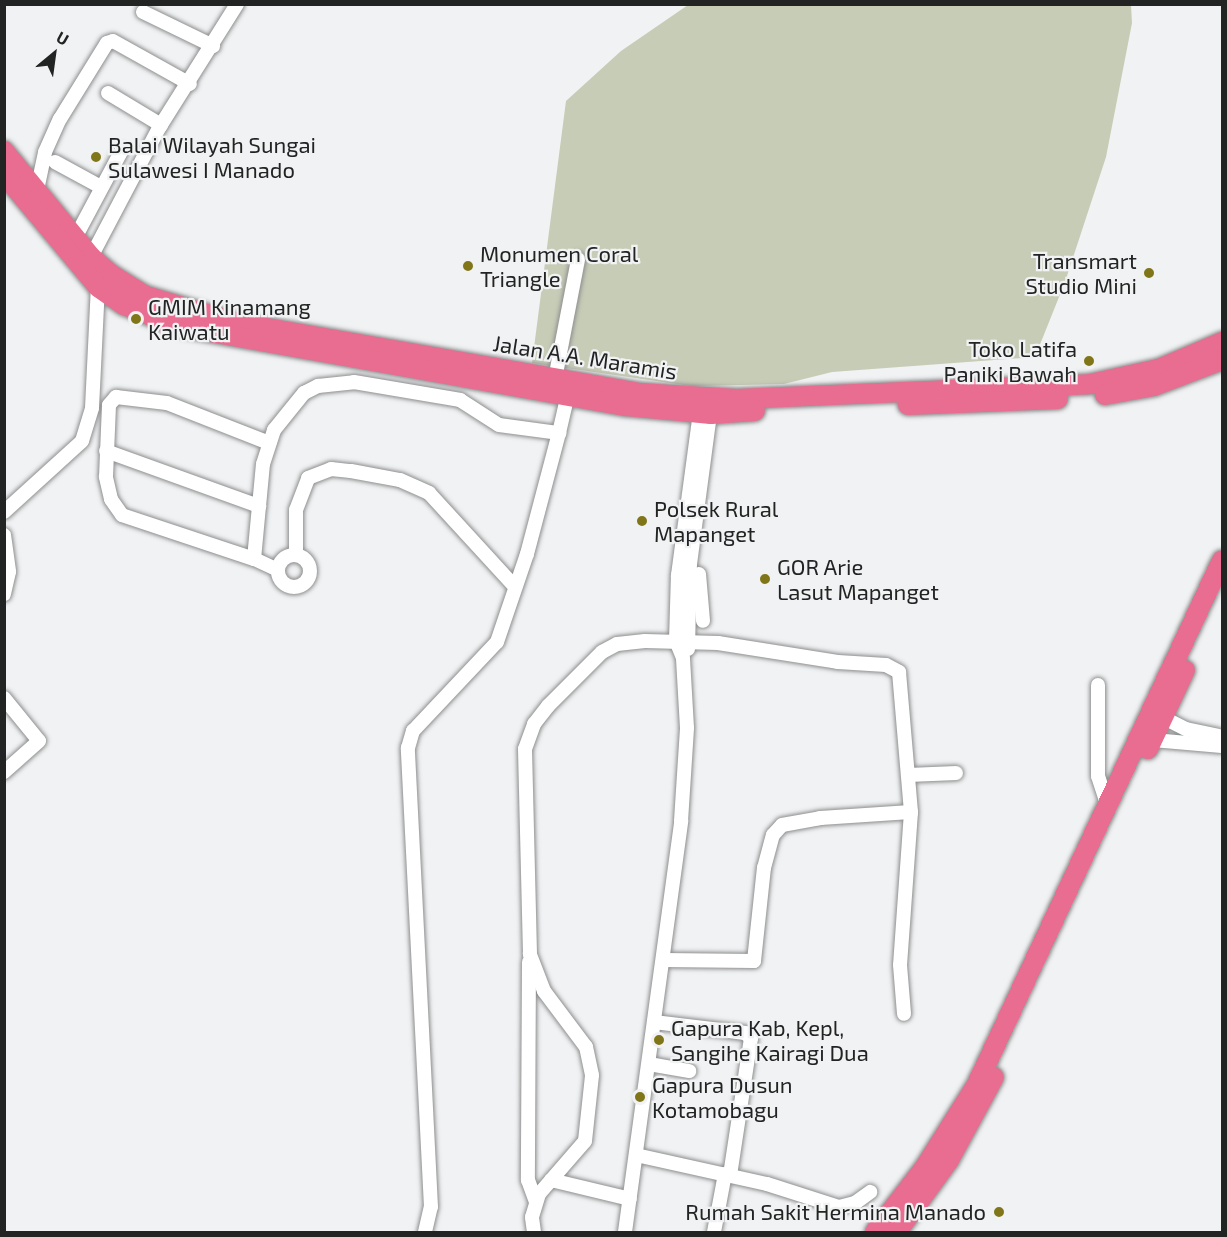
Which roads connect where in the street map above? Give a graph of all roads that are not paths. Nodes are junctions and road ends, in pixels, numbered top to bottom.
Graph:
1 (237, 4) edge
2 (143, 12) dead end
3 (213, 46) junction
4 (190, 84) junction
5 (108, 93) dead end
6 (161, 125) junction
7 (4, 151) edge
8 (121, 152) dead end
9 (55, 162) dead end
10 (4, 174) edge
11 (101, 188) junction
12 (37, 190) junction
13 (75, 238) junction
14 (91, 256) junction
15 (578, 259) dead end
16 (98, 287) junction
17 (1222, 342) edge
18 (1222, 360) edge
19 (453, 376) junction
20 (555, 379) junction
21 (449, 397) junction
22 (567, 397) junction
23 (706, 406) junction
24 (559, 433) junction
25 (269, 443) junction
26 (106, 451) junction
27 (259, 506) junction
28 (4, 512) edge
29 (695, 518) junction
30 (4, 535) edge
31 (296, 555) junction
32 (254, 559) junction
33 (1222, 560) edge
34 (278, 570) junction
35 (515, 587) junction
36 (1222, 588) edge
37 (4, 594) edge
38 (703, 621) dead end
39 (682, 641) junction
40 (1098, 685) dead end
41 (4, 698) edge
42 (1164, 718) junction
43 (1222, 737) edge
44 (1153, 740) junction
45 (1222, 746) edge
46 (4, 772) edge
47 (956, 772) dead end
48 (909, 775) junction
49 (1108, 806) junction
50 (911, 812) junction
51 (530, 954) junction
52 (663, 960) junction
53 (904, 1014) dead end
54 (654, 1022) junction
55 (649, 1064) junction
56 (688, 1071) dead end
57 (636, 1155) junction
58 (727, 1175) junction
59 (551, 1180) junction
60 (870, 1192) dead end
61 (630, 1199) junction
62 (536, 1202) junction
63 (426, 1233) edge
64 (534, 1233) edge
65 (625, 1233) edge
66 (714, 1233) edge
67 (875, 1233) edge
68 (897, 1233) edge

1 - 3 street
2 - 3 street
3 - 4 street
4 - 6 street
4 - 12 street
5 - 6 street
6 - 14 street
7 - 12 highway, Jalan A.A. Maramis
8 - 11 street
9 - 11 street
10 - 16 highway
11 - 13 street
12 - 13 highway, Jalan A.A. Maramis
13 - 14 highway, Jalan A.A. Maramis
14 - 20 highway, Jalan A.A. Maramis
15 - 20 street
16 - 19 highway
16 - 28 street
17 - 23 highway, Jalan A.A. Maramis
18 - 23 highway
19 - 21 street
19 - 22 highway
20 - 23 highway, Jalan A.A. Maramis
21 - 24 street
21 - 25 street
22 - 23 highway
22 - 24 street
23 - 29 street
23 - 39 street
24 - 35 street
25 - 26 street
25 - 27 street
26 - 27 street
26 - 32 street
27 - 32 street
29 - 38 street
29 - 39 street
30 - 37 street
31 - 34 street
31 - 34 street
31 - 35 street
32 - 34 street
33 - 49 highway
35 - 63 street
36 - 42 highway
39 - 48 street
39 - 51 street
39 - 52 street
40 - 49 street
41 - 46 street
42 - 43 street
42 - 44 highway
44 - 45 street
44 - 68 highway
47 - 48 street
48 - 50 street
49 - 67 highway
50 - 52 street
50 - 53 street
51 - 59 street
51 - 62 street
52 - 54 street
54 - 55 street
54 - 58 street
55 - 56 street
55 - 57 street
57 - 58 street
57 - 61 street
58 - 60 street
58 - 66 street
59 - 61 street
59 - 62 street
61 - 65 street
62 - 64 street

